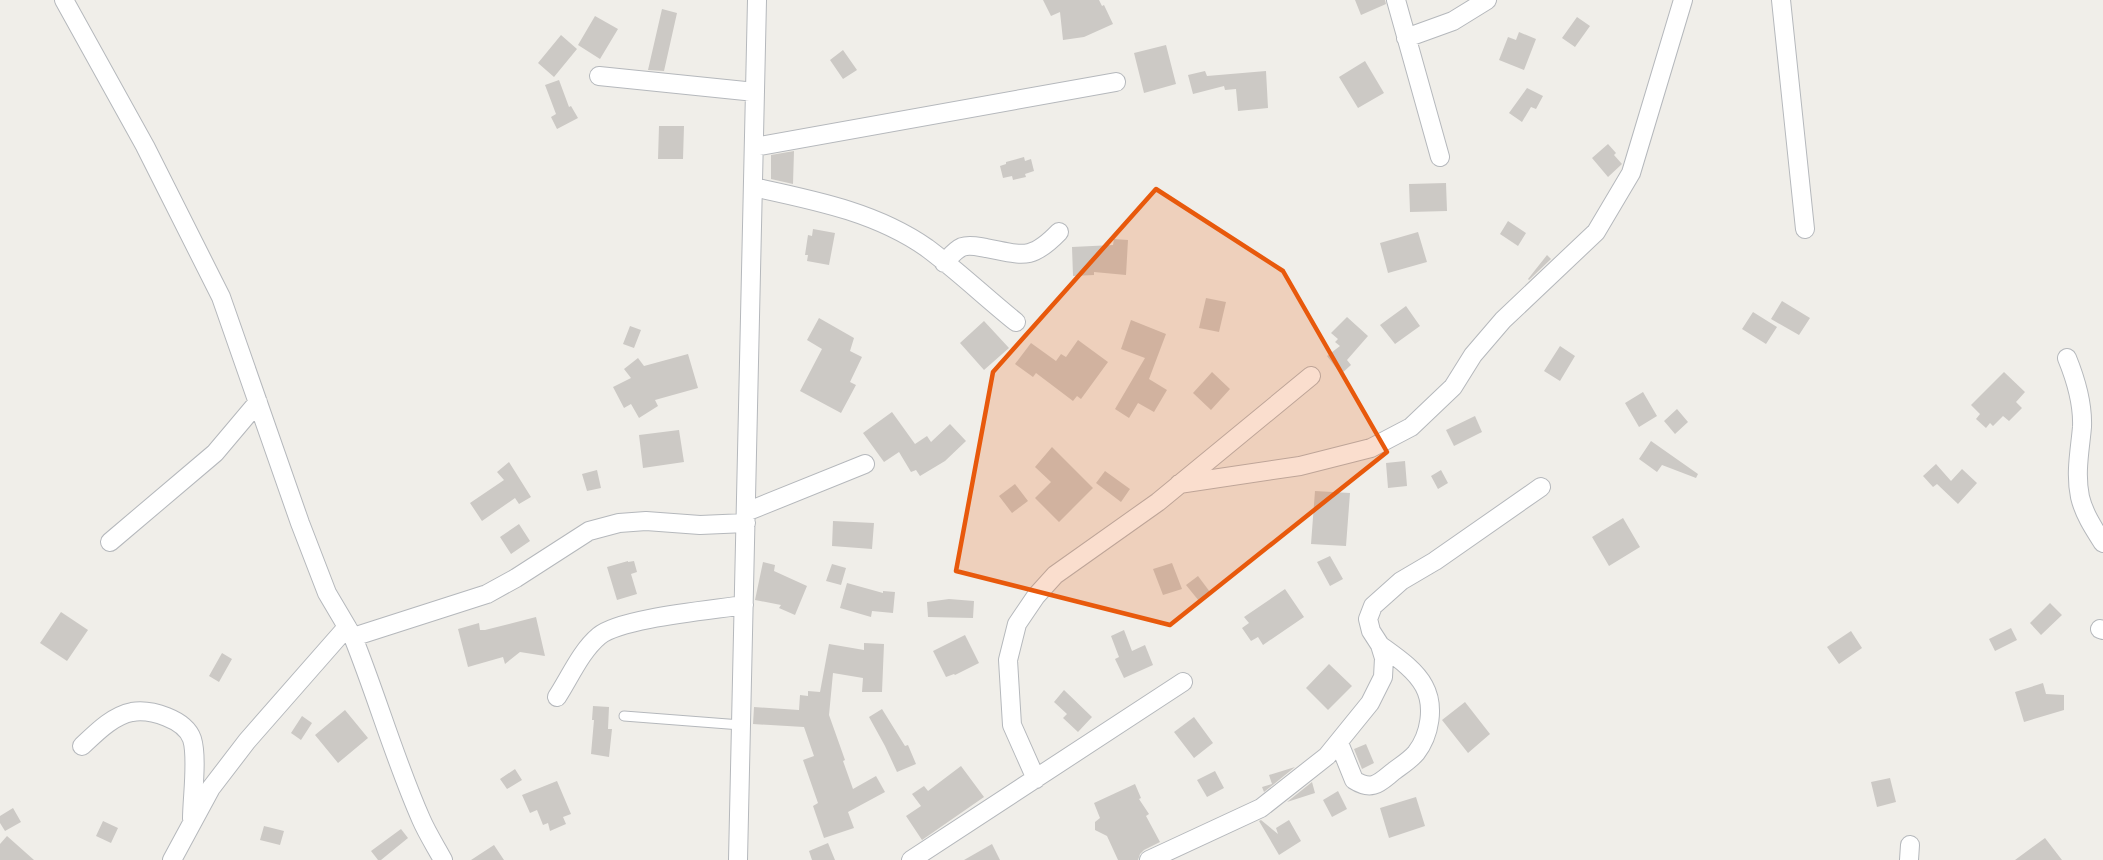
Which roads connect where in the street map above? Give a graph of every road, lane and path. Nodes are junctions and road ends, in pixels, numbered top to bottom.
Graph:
1 (64, 0) edge
2 (757, 0) edge
3 (1396, 0) edge
4 (1487, 0) edge
5 (1683, 0) edge
6 (1781, 0) edge
7 (1406, 38) junction
8 (599, 76) dead end
9 (1116, 82) dead end
10 (755, 92) junction
11 (754, 147) junction
12 (1440, 157) dead end
13 (753, 187) junction
14 (1805, 229) dead end
15 (1059, 232) dead end
16 (944, 263) junction
17 (1016, 322) dead end
18 (2067, 358) dead end
19 (1311, 376) dead end
20 (258, 402) junction
21 (865, 464) dead end
22 (1179, 484) junction
23 (1541, 487) dead end
24 (746, 518) junction
25 (110, 542) dead end
26 (2103, 543) edge
27 (744, 605) junction
28 (350, 632) junction
29 (1380, 645) junction
30 (1183, 682) dead end
31 (557, 697) dead end
32 (624, 716) dead end
33 (741, 725) junction
34 (1338, 743) junction
35 (82, 746) dead end
36 (1036, 779) junction
37 (192, 824) junction
38 (172, 860) edge
39 (443, 860) edge
40 (738, 860) edge
41 (911, 860) edge
42 (1149, 860) edge

1 - 20 street
2 - 10 street
3 - 7 street
4 - 7 street
5 - 22 street
6 - 14 street
7 - 12 street
8 - 10 street
9 - 11 street
10 - 11 street
11 - 13 street
13 - 16 street
13 - 24 street
15 - 16 street
16 - 17 street
18 - 26 street
19 - 22 street
20 - 25 street
20 - 28 street
21 - 24 street
22 - 36 street
23 - 29 street
24 - 27 street
24 - 28 street
27 - 31 street
27 - 33 street
28 - 37 street
28 - 39 street
29 - 34 street
29 - 34 street
30 - 36 street
32 - 33 lane
33 - 40 street
34 - 42 street
35 - 37 street
36 - 41 street
37 - 38 street

